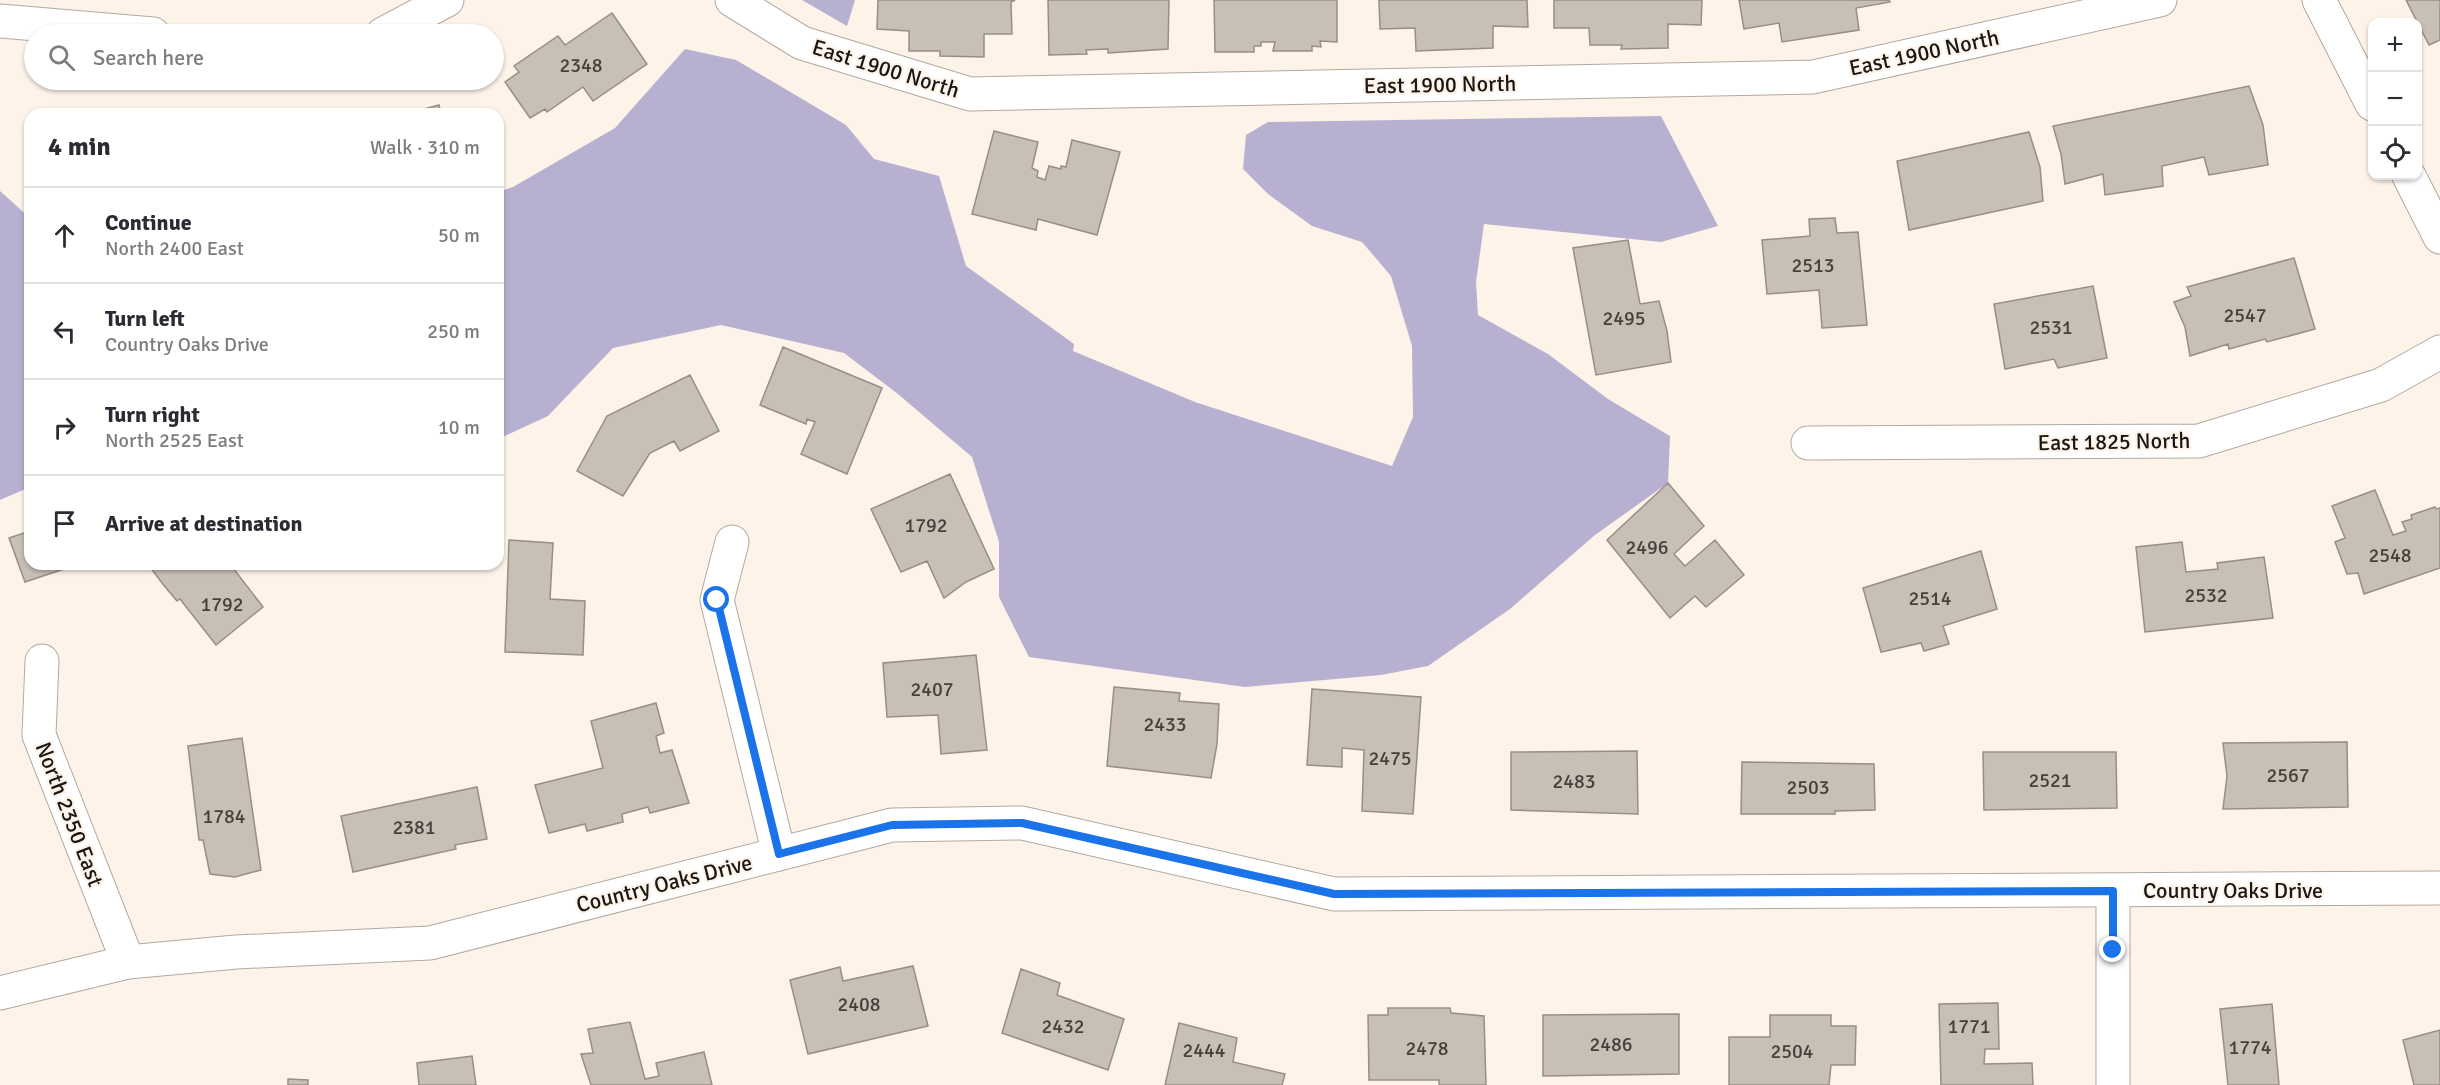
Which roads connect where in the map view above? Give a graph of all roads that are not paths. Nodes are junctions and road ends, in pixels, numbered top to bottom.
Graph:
1 (447, 0) edge
2 (732, 0) edge
3 (2160, 0) edge
4 (2319, 0) edge
5 (0, 21) edge
6 (35, 24) edge
7 (402, 24) edge
8 (2368, 94) edge
9 (2411, 180) edge
10 (2440, 237) edge
11 (2440, 352) edge
12 (1808, 443) dead end
13 (732, 542) dead end
14 (42, 661) dead end
15 (779, 854) junction
16 (2440, 888) edge
17 (2113, 891) junction
18 (128, 962) junction
19 (0, 993) edge
20 (2113, 1085) edge

1 - 7 street
2 - 3 street, East 1900 North
4 - 8 street
5 - 6 street
9 - 10 street
11 - 12 street, East 1825 North
13 - 15 street
14 - 18 street, North 2350 East
15 - 17 street, Country Oaks Drive
15 - 18 street, Country Oaks Drive
16 - 17 street, Country Oaks Drive
17 - 20 street
18 - 19 street, Country Oaks Drive

